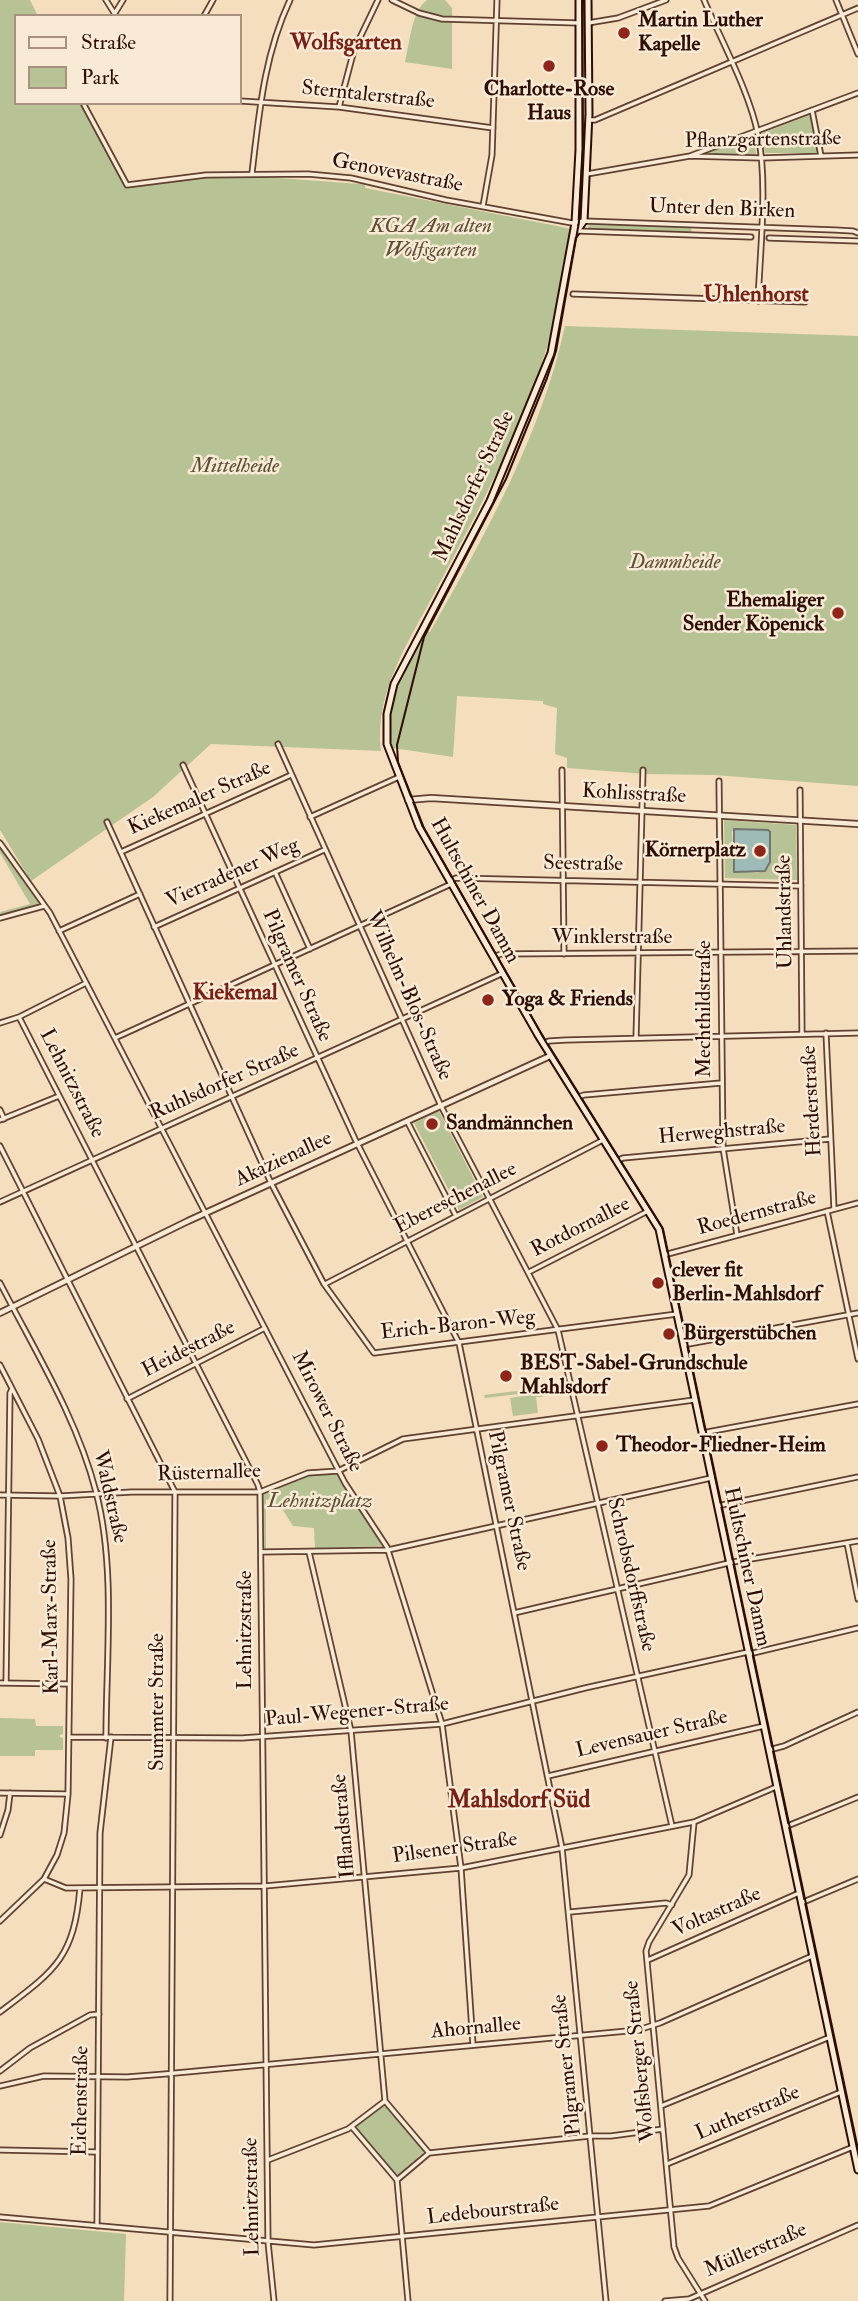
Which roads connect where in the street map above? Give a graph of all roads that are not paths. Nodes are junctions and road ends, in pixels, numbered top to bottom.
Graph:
1 (106, 0) edge
2 (122, 0) edge
3 (290, 0) edge
4 (379, 0) edge
5 (392, 0) edge
6 (497, 0) edge
7 (579, 0) edge
8 (588, 0) edge
9 (666, 0) edge
10 (704, 0) edge
11 (836, 0) edge
12 (858, 8) edge
13 (115, 14) edge
14 (842, 15) junction
15 (497, 21) junction
16 (579, 23) junction
17 (588, 23) junction
18 (858, 54) edge
19 (731, 62) junction
20 (858, 93) edge
21 (242, 101) edge
22 (260, 102) junction
23 (84, 105) edge
24 (340, 107) junction
25 (812, 110) junction
26 (589, 120) junction
27 (493, 128) junction
28 (757, 131) junction
29 (858, 155) edge
30 (690, 156) junction
31 (821, 156) junction
32 (761, 158) junction
33 (252, 173) junction
34 (587, 174) junction
35 (483, 206) junction
36 (584, 221) junction
37 (575, 223) junction
38 (760, 228) junction
39 (575, 232) junction
40 (858, 233) edge
41 (751, 237) dead end
42 (769, 238) dead end
43 (858, 241) edge
44 (573, 294) dead end
45 (758, 301) junction
46 (805, 302) dead end
47 (278, 744) dead end
48 (387, 744) joint
49 (183, 765) dead end
50 (562, 770) dead end
51 (643, 770) dead end
52 (291, 775) junction
53 (399, 776) junction
54 (719, 781) dead end
55 (800, 790) dead end
56 (408, 800) junction
57 (562, 807) junction
58 (642, 811) junction
59 (206, 814) junction
60 (719, 816) junction
61 (310, 817) junction
62 (800, 821) junction
63 (107, 822) dead end
64 (858, 824) edge
65 (0, 843) edge
66 (325, 850) junction
67 (121, 852) junction
68 (275, 872) junction
69 (563, 881) junction
70 (450, 883) junction
71 (640, 883) junction
72 (720, 885) junction
73 (801, 886) junction
74 (239, 889) junction
75 (140, 894) junction
76 (44, 906) junction
77 (0, 918) edge
78 (360, 926) junction
79 (154, 927) junction
80 (59, 931) junction
81 (310, 949) junction
82 (858, 951) edge
83 (802, 952) junction
84 (721, 953) junction
85 (564, 954) junction
86 (638, 954) junction
87 (492, 958) junction
88 (274, 965) junction
89 (501, 974) junction
90 (86, 983) junction
91 (189, 1003) junction
92 (19, 1017) junction
93 (402, 1019) junction
94 (0, 1023) edge
95 (826, 1033) junction
96 (858, 1033) edge
97 (802, 1034) junction
98 (722, 1036) junction
99 (115, 1038) junction
100 (636, 1038) junction
101 (543, 1044) junction
102 (551, 1056) junction
103 (316, 1058) junction
104 (722, 1083) junction
105 (232, 1096) junction
106 (59, 1097) junction
107 (576, 1098) junction
108 (441, 1106) junction
109 (0, 1110) edge
110 (2, 1119) edge
111 (407, 1121) junction
112 (162, 1129) junction
113 (830, 1139) junction
114 (603, 1140) junction
115 (357, 1144) junction
116 (0, 1146) edge
117 (723, 1148) junction
118 (92, 1160) junction
119 (617, 1161) junction
120 (271, 1183) junction
121 (22, 1192) junction
122 (490, 1199) junction
123 (0, 1202) edge
124 (858, 1203) edge
125 (834, 1209) junction
126 (648, 1211) junction
127 (827, 1211) junction
128 (205, 1213) junction
129 (456, 1216) junction
130 (737, 1235) junction
131 (407, 1242) junction
132 (136, 1246) junction
133 (664, 1255) junction
134 (528, 1272) junction
135 (67, 1280) junction
136 (0, 1283) edge
137 (324, 1284) junction
138 (12, 1307) junction
139 (0, 1313) edge
140 (858, 1313) edge
141 (677, 1314) junction
142 (849, 1315) junction
143 (265, 1328) junction
144 (558, 1330) junction
145 (459, 1343) junction
146 (683, 1345) junction
147 (858, 1359) edge
148 (196, 1363) junction
149 (0, 1365) edge
150 (12, 1388) junction
151 (127, 1399) junction
152 (695, 1400) junction
153 (858, 1404) edge
154 (577, 1416) junction
155 (477, 1429) junction
156 (702, 1433) junction
157 (338, 1471) junction
158 (858, 1477) edge
159 (711, 1478) junction
160 (175, 1492) junction
161 (260, 1492) junction
162 (96, 1493) junction
163 (0, 1495) edge
164 (8, 1495) junction
165 (60, 1496) junction
166 (597, 1503) junction
167 (717, 1506) junction
168 (497, 1526) junction
169 (858, 1541) edge
170 (847, 1543) junction
171 (388, 1550) junction
172 (261, 1552) junction
173 (309, 1552) junction
174 (729, 1563) junction
175 (617, 1590) junction
176 (858, 1599) edge
177 (514, 1613) junction
178 (858, 1628) edge
179 (748, 1653) junction
180 (637, 1677) junction
181 (3, 1683) edge
182 (69, 1684) junction
183 (533, 1701) junction
184 (858, 1712) edge
185 (442, 1724) junction
186 (764, 1726) junction
187 (351, 1731) junction
188 (69, 1737) junction
189 (108, 1737) junction
190 (262, 1737) junction
191 (174, 1738) junction
192 (769, 1750) junction
193 (654, 1751) junction
194 (548, 1776) junction
195 (777, 1787) junction
196 (0, 1793) edge
197 (10, 1793) junction
198 (68, 1794) junction
199 (858, 1797) edge
200 (694, 1822) junction
201 (672, 1826) junction
202 (785, 1827) junction
203 (0, 1835) edge
204 (562, 1848) junction
205 (461, 1868) junction
206 (365, 1877) junction
207 (44, 1879) junction
208 (858, 1879) edge
209 (265, 1886) junction
210 (80, 1888) junction
211 (100, 1888) junction
212 (173, 1888) junction
213 (799, 1893) junction
214 (801, 1903) junction
215 (672, 1905) junction
216 (569, 1912) junction
217 (0, 1921) edge
218 (813, 1956) junction
219 (647, 1960) junction
220 (100, 1976) joint
221 (0, 2012) edge
222 (99, 2014) junction
223 (654, 2025) junction
224 (581, 2035) junction
225 (830, 2037) junction
226 (473, 2045) junction
227 (382, 2053) junction
228 (266, 2065) junction
229 (0, 2071) edge
230 (171, 2074) junction
231 (98, 2077) junction
232 (0, 2086) edge
233 (841, 2092) junction
234 (386, 2101) junction
235 (661, 2106) junction
236 (352, 2127) junction
237 (663, 2129) junction
238 (590, 2136) junction
239 (853, 2147) junction
240 (0, 2150) edge
241 (97, 2152) junction
242 (429, 2153) junction
243 (268, 2160) junction
244 (857, 2161) edge
245 (667, 2164) junction
246 (858, 2170) edge
247 (397, 2180) junction
248 (671, 2210) junction
249 (0, 2217) edge
250 (598, 2217) junction
251 (858, 2225) edge
252 (97, 2226) junction
253 (170, 2233) junction
254 (402, 2236) junction
255 (268, 2242) junction
256 (700, 2293) junction
257 (170, 2301) edge
258 (274, 2301) edge
259 (408, 2301) edge
260 (606, 2301) edge
261 (665, 2301) edge
262 (705, 2301) edge

1 - 13 street
2 - 13 street
3 - 22 street
4 - 24 street
5 - 15 street
6 - 15 street
7 - 16 main road, Mahlsdorfer Straße
8 - 17 main road
9 - 17 street
10 - 19 street
11 - 14 street
12 - 14 street
14 - 18 street
14 - 19 street
15 - 16 street
15 - 27 street
16 - 17 main road
16 - 37 main road, Mahlsdorfer Straße
17 - 26 main road
19 - 26 street
19 - 28 street
20 - 25 street
21 - 22 street, Sterntalerstraße
22 - 24 street, Sterntalerstraße
22 - 33 street
23 - 33 street, Genovevastraße
24 - 27 street, Sterntalerstraße
25 - 28 street
25 - 31 street
26 - 34 main road
27 - 35 street
28 - 30 street
28 - 32 street
29 - 31 street, Pflanzgartenstraße
30 - 32 street, Pflanzgartenstraße
30 - 34 street, Pflanzgartenstraße
31 - 32 street, Pflanzgartenstraße
32 - 38 street
33 - 35 street, Genovevastraße
34 - 36 main road
35 - 37 street, Genovevastraße
36 - 37 street, Unter den Birken
36 - 38 street, Unter den Birken
36 - 39 main road, Mahlsdorfer Straße
37 - 39 main road, Mahlsdorfer Straße
38 - 40 street, Unter den Birken
38 - 45 street
39 - 41 street, Unter den Birken
39 - 48 main road, Mahlsdorfer Straße
42 - 43 street, Unter den Birken
44 - 45 street
45 - 46 street
47 - 52 street, Wilhelm-Blos-Straße
48 - 53 main road, Hultschiner Damm
49 - 59 street, Pilgramer Straße
50 - 57 street
51 - 58 street
52 - 59 street, Kiekemaler Straße
52 - 61 street, Wilhelm-Blos-Straße
53 - 56 main road, Hultschiner Damm
53 - 61 street
54 - 60 street, Mechthildstraße
55 - 62 street, Uhlandstraße
56 - 57 street, Kohlisstraße
56 - 70 main road, Hultschiner Damm
57 - 58 street, Kohlisstraße
57 - 69 street
58 - 60 street, Kohlisstraße
58 - 71 street
59 - 67 street, Kiekemaler Straße
59 - 74 street, Pilgramer Straße
60 - 62 street, Kohlisstraße
60 - 72 street, Mechthildstraße
61 - 66 street, Wilhelm-Blos-Straße
62 - 64 street, Kohlisstraße
62 - 73 street, Uhlandstraße
63 - 67 street, Erich-Baron-Weg
65 - 76 street, Mirower Straße
66 - 68 street, Vierradener Weg
66 - 78 street, Wilhelm-Blos-Straße
67 - 75 street, Erich-Baron-Weg
68 - 74 street, Vierradener Weg
68 - 81 street
69 - 70 street, Seestraße
69 - 71 street, Seestraße
69 - 85 street
70 - 78 street
70 - 87 main road, Hultschiner Damm
71 - 72 street, Seestraße
71 - 86 street
72 - 73 street, Seestraße
72 - 84 street, Mechthildstraße
73 - 83 street, Uhlandstraße
74 - 79 street, Vierradener Weg
74 - 88 street, Pilgramer Straße
75 - 79 street, Erich-Baron-Weg
75 - 80 street
76 - 77 street
76 - 80 street, Mirower Straße
78 - 81 street
78 - 93 street, Wilhelm-Blos-Straße
79 - 91 street, Erich-Baron-Weg
80 - 90 street, Mirower Straße
81 - 88 street
82 - 83 street, Winklerstraße
83 - 84 street, Winklerstraße
83 - 97 street, Uhlandstraße
84 - 86 street, Winklerstraße
84 - 98 street, Mechthildstraße
85 - 86 street, Winklerstraße
85 - 87 street, Winklerstraße
86 - 100 street
87 - 89 main road, Hultschiner Damm
88 - 91 street
88 - 103 street, Pilgramer Straße
89 - 93 street, Ruhlsdorfer Straße
89 - 101 main road, Hultschiner Damm
90 - 92 street
90 - 99 street, Mirower Straße
91 - 99 street
91 - 105 street, Erich-Baron-Weg
92 - 94 street
92 - 106 street, Lehnitzstraße
93 - 103 street, Ruhlsdorfer Straße
93 - 108 street, Wilhelm-Blos-Straße
95 - 96 street
95 - 97 street
95 - 113 street, Herderstraße
97 - 98 street
98 - 100 street
98 - 104 street, Mechthildstraße
99 - 112 street, Mirower Straße
100 - 101 street
101 - 102 main road, Hultschiner Damm
102 - 107 main road, Hultschiner Damm
102 - 108 street, Akazienallee
103 - 105 street, Ruhlsdorfer Straße
103 - 115 street, Pilgramer Straße
104 - 107 street
104 - 117 street, Mechthildstraße
105 - 112 street, Ruhlsdorfer Straße
105 - 120 street, Erich-Baron-Weg
106 - 110 street
106 - 118 street, Lehnitzstraße
107 - 114 main road, Hultschiner Damm
108 - 111 street, Akazienallee
108 - 122 street, Wilhelm-Blos-Straße
109 - 110 street
111 - 115 street, Akazienallee
111 - 129 street
112 - 118 street, Ruhlsdorfer Straße
112 - 128 street, Mirower Straße
113 - 117 street, Herweghstraße
113 - 125 street, Herderstraße
114 - 119 main road, Hultschiner Damm
114 - 122 street, Ebereschenallee
115 - 120 street, Akazienallee
115 - 131 street, Pilgramer Straße
116 - 121 street, Summter Straße
117 - 119 street, Herweghstraße
117 - 130 street, Mechthildstraße
118 - 121 street, Ruhlsdorfer Straße
118 - 132 street, Lehnitzstraße
119 - 126 main road, Hultschiner Damm
120 - 128 street, Akazienallee
120 - 137 street, Erich-Baron-Weg
121 - 123 street, Ruhlsdorfer Straße
121 - 135 street, Summter Straße
122 - 129 street, Ebereschenallee
122 - 134 street, Wilhelm-Blos-Straße
124 - 125 street, Roedernstraße
125 - 127 street, Roedernstraße
126 - 133 main road, Hultschiner Damm
126 - 134 street, Rotdornallee
127 - 130 street, Roedernstraße
127 - 142 street
128 - 132 street, Akazienallee
128 - 143 street, Mirower Straße
129 - 131 street, Ebereschenallee
130 - 133 street, Roedernstraße
131 - 137 street, Ebereschenallee
131 - 145 street, Pilgramer Straße
132 - 135 street, Akazienallee
132 - 148 street, Lehnitzstraße
133 - 141 main road, Hultschiner Damm
134 - 144 street, Wilhelm-Blos-Straße
135 - 138 street, Akazienallee
135 - 151 street, Summter Straße
136 - 138 street, Waldstraße
137 - 145 street, Erich-Baron-Weg
138 - 139 street, Akazienallee
138 - 162 street, Waldstraße
140 - 142 street
141 - 144 street, Erich-Baron-Weg
141 - 146 main road, Hultschiner Damm
142 - 146 street
142 - 147 street
143 - 148 street, Heidestraße
143 - 157 street, Mirower Straße
144 - 145 street, Erich-Baron-Weg
144 - 154 street, Schrobsdorffstraße
145 - 155 street, Pilgramer Straße
146 - 152 main road, Hultschiner Damm
148 - 151 street, Heidestraße
148 - 161 street, Lehnitzstraße
149 - 150 street, Karl-Marx-Straße
150 - 164 street
150 - 165 street, Karl-Marx-Straße
151 - 160 street, Summter Straße
152 - 154 street, Rüsternallee
152 - 156 main road, Hultschiner Damm
153 - 156 street
154 - 155 street, Rüsternallee
154 - 166 street, Schrobsdorffstraße
155 - 157 street, Rüsternallee
155 - 168 street, Pilgramer Straße
156 - 159 main road, Hultschiner Damm
157 - 161 street, Rüsternallee
157 - 171 street, Mirower Straße
158 - 167 street
159 - 166 street
159 - 167 main road, Hultschiner Damm
160 - 161 street, Rüsternallee
160 - 162 street, Rüsternallee
160 - 191 street, Summter Straße
161 - 172 street, Lehnitzstraße
162 - 165 street, Rüsternallee
162 - 189 street, Waldstraße
163 - 164 street, Rüsternallee
164 - 165 street, Rüsternallee
164 - 181 street
165 - 182 street, Karl-Marx-Straße
166 - 168 street
166 - 175 street, Schrobsdorffstraße
167 - 174 main road, Hultschiner Damm
168 - 171 street
168 - 177 street, Pilgramer Straße
169 - 170 street
170 - 174 street
170 - 176 street
171 - 173 street
171 - 185 street, Mirower Straße
172 - 173 street
172 - 190 street, Lehnitzstraße
173 - 187 street, Ifflandstraße
174 - 175 street
174 - 179 main road, Hultschiner Damm
175 - 177 street
175 - 180 street, Schrobsdorffstraße
177 - 183 street, Pilgramer Straße
178 - 179 street, Paul-Wegener-Straße
179 - 180 street, Paul-Wegener-Straße
179 - 186 main road, Hultschiner Damm
180 - 183 street, Paul-Wegener-Straße
180 - 193 street, Schrobsdorffstraße
181 - 182 street
182 - 188 street, Karl-Marx-Straße
183 - 185 street, Paul-Wegener-Straße
183 - 194 street, Pilgramer Straße
184 - 192 street
185 - 187 street, Paul-Wegener-Straße
185 - 205 street, Mirower Straße
186 - 192 main road, Hultschiner Damm
186 - 193 street, Levensauer Straße
187 - 190 street, Paul-Wegener-Straße
187 - 206 street, Ifflandstraße
188 - 189 street, Paul-Wegener-Straße
188 - 198 street, Karl-Marx-Straße
189 - 191 street, Paul-Wegener-Straße
189 - 211 street, Waldstraße
190 - 191 street, Paul-Wegener-Straße
190 - 209 street, Lehnitzstraße
191 - 212 street, Summter Straße
192 - 195 main road, Hultschiner Damm
193 - 194 street, Levensauer Straße
193 - 201 street, Schrobsdorffstraße
194 - 204 street, Pilgramer Straße
195 - 200 street, Pilsener Straße
195 - 202 main road, Hultschiner Damm
196 - 197 street
197 - 198 street
197 - 203 street
198 - 207 street, Karl-Marx-Straße
199 - 202 street
200 - 201 street, Pilsener Straße
200 - 215 street, Wolfsberger Straße
201 - 204 street, Pilsener Straße
202 - 213 main road, Hultschiner Damm
204 - 205 street, Pilsener Straße
204 - 216 street, Pilgramer Straße
205 - 206 street, Pilsener Straße
205 - 226 street, Mirower Straße
206 - 209 street, Pilsener Straße
206 - 227 street, Ifflandstraße
207 - 210 street, Pilsener Straße
207 - 217 street
208 - 214 street
209 - 212 street, Pilsener Straße
209 - 228 street, Lehnitzstraße
210 - 211 street, Pilsener Straße
210 - 221 street
211 - 212 street, Pilsener Straße
211 - 220 street, Waldstraße
212 - 230 street, Summter Straße
213 - 214 main road, Hultschiner Damm
213 - 219 street, Voltastraße
214 - 218 main road, Hultschiner Damm
215 - 216 street
215 - 219 street, Wolfsberger Straße
216 - 224 street, Pilgramer Straße
218 - 223 street, Ahornallee
218 - 225 main road, Hultschiner Damm
219 - 223 street, Wolfsberger Straße
220 - 222 street, Eichenstraße
222 - 229 street
222 - 231 street, Eichenstraße
223 - 224 street, Ahornallee
223 - 235 street, Wolfsberger Straße
224 - 226 street, Ahornallee
224 - 238 street, Pilgramer Straße
225 - 233 main road, Hultschiner Damm
225 - 235 street
226 - 227 street, Ahornallee
227 - 228 street, Ahornallee
227 - 234 street, Ifflandstraße
228 - 230 street, Ahornallee
228 - 243 street, Lehnitzstraße
230 - 231 street, Ahornallee
230 - 253 street, Summter Straße
231 - 232 street, Ahornallee
231 - 241 street, Eichenstraße
233 - 239 main road, Hultschiner Damm
233 - 245 street, Lutherstraße
234 - 236 street
234 - 242 street
235 - 237 street, Wolfsberger Straße
236 - 243 street
236 - 247 street
237 - 238 street
237 - 245 street, Wolfsberger Straße
238 - 242 street
238 - 250 street, Pilgramer Straße
239 - 244 main road, Hultschiner Damm
239 - 248 street, Ledebourstraße
240 - 241 street
241 - 252 street, Eichenstraße
242 - 247 street
243 - 255 street, Lehnitzstraße
244 - 246 main road, Hultschiner Damm
245 - 248 street, Wolfsberger Straße
247 - 254 street
248 - 250 street, Ledebourstraße
248 - 256 street, Wolfsberger Straße
249 - 252 street, Ledebourstraße
250 - 254 street, Ledebourstraße
250 - 260 street, Pilgramer Straße
251 - 256 street, Müllerstraße
252 - 253 street, Ledebourstraße
253 - 255 street, Ledebourstraße
253 - 257 street, Summter Straße
254 - 255 street, Ledebourstraße
254 - 259 street
255 - 258 street, Lehnitzstraße
256 - 261 street, Müllerstraße
256 - 262 street, Wolfsberger Straße

